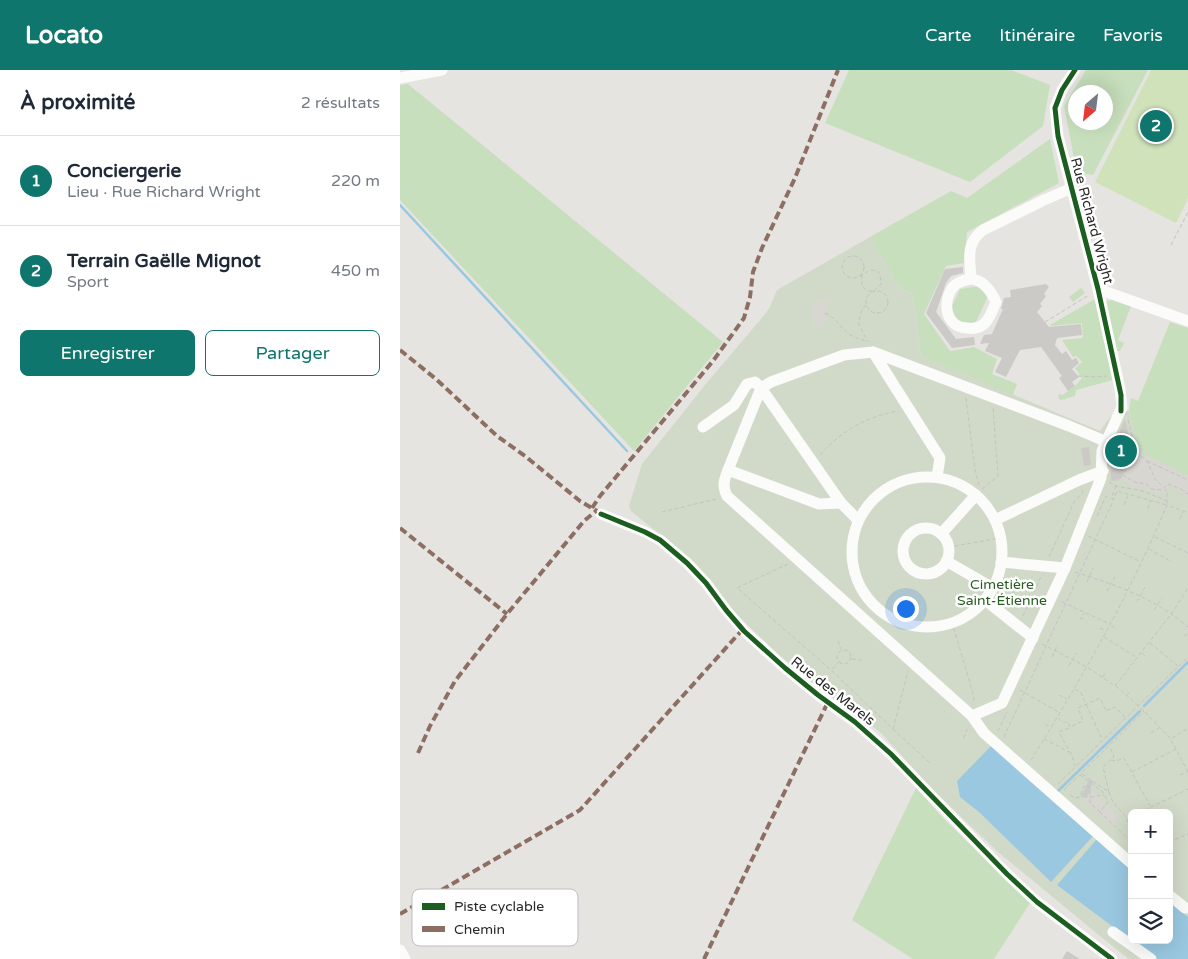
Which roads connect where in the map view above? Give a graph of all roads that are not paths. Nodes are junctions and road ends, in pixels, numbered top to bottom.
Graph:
1 (442, 70) edge
2 (1075, 70) edge
3 (400, 78) edge
4 (1072, 188) junction
5 (971, 279) junction
6 (1098, 289) junction
7 (1188, 321) edge
8 (873, 352) junction
9 (761, 388) junction
10 (704, 427) dead end
11 (1106, 444) junction
12 (728, 470) junction
13 (1103, 471) junction
14 (937, 477) junction
15 (976, 495) junction
16 (841, 503) junction
17 (601, 514) dead end
18 (858, 520) junction
19 (995, 520) junction
20 (941, 534) junction
21 (946, 561) junction
22 (1002, 562) junction
23 (1065, 568) junction
24 (993, 588) junction
25 (985, 600) junction
26 (877, 608) junction
27 (866, 621) junction
28 (1033, 638) junction
29 (972, 716) junction
30 (1128, 860) edge
31 (1173, 898) edge
32 (1185, 908) dead end
33 (1114, 932) dead end
34 (400, 950) edge
35 (405, 959) edge
36 (1112, 959) edge
37 (1151, 959) edge

1 - 3 street
2 - 4 street, Rue Richard Wright
4 - 5 street
4 - 6 street, Rue Richard Wright
5 - 5 street
6 - 7 street
6 - 11 street, Rue Richard Wright
8 - 9 street
8 - 11 street
8 - 14 street
9 - 10 street
9 - 12 street
9 - 16 street
11 - 13 street
12 - 16 street
12 - 27 street
13 - 19 street
13 - 23 street
14 - 15 street
14 - 18 street
15 - 19 street
15 - 20 street
16 - 18 street
17 - 36 street, Rue des Marels
18 - 26 street
19 - 22 street
20 - 21 street
20 - 21 street
21 - 24 street
22 - 23 street
22 - 24 street
23 - 28 street
24 - 25 street
25 - 26 street
25 - 28 street
26 - 27 street
27 - 29 street
28 - 29 street
29 - 30 street
31 - 32 street
33 - 37 street
34 - 35 street

